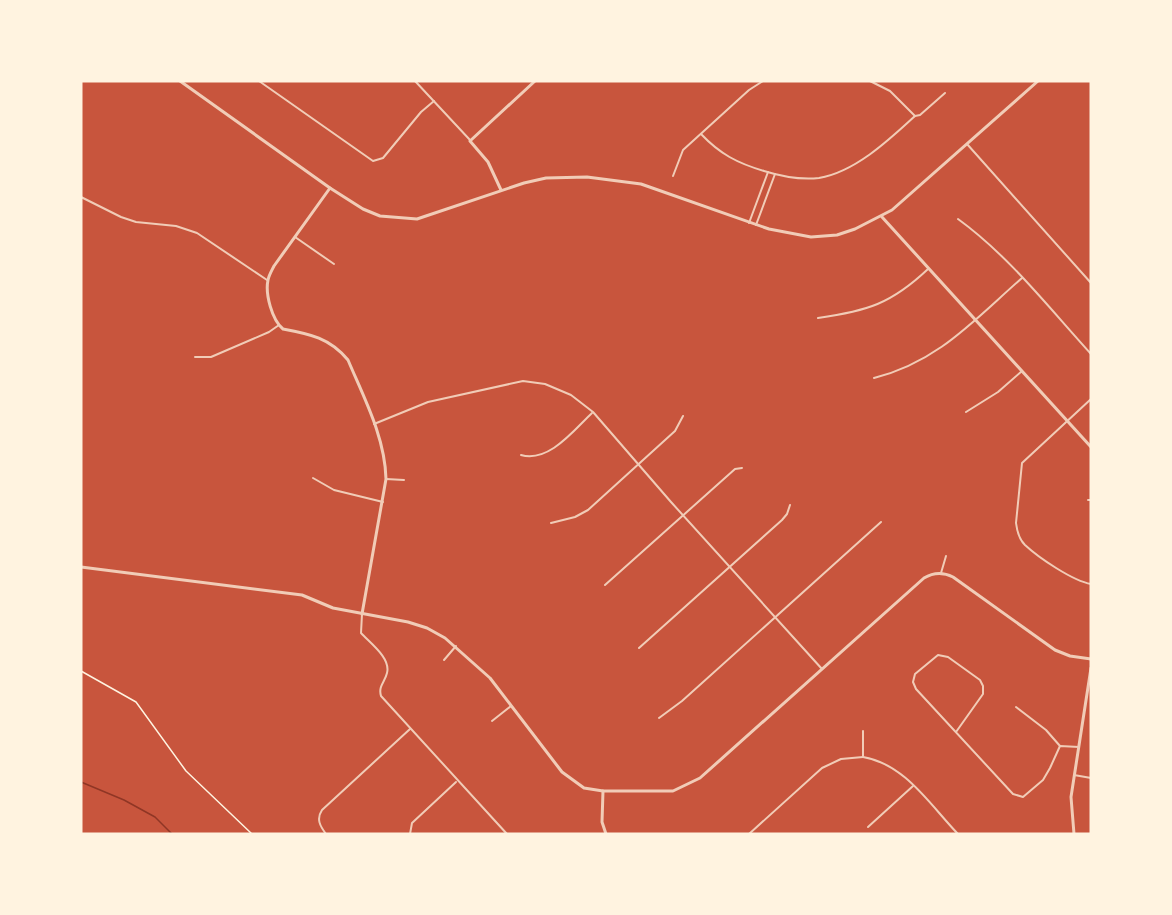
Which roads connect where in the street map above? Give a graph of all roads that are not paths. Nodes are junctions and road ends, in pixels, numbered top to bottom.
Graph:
1 (180, 81) edge
2 (260, 81) edge
3 (415, 81) edge
4 (535, 81) edge
5 (763, 81) edge
6 (870, 81) edge
7 (1036, 82) edge
8 (945, 93) dead end
9 (434, 101) junction
10 (915, 116) junction
11 (701, 134) junction
12 (470, 141) junction
13 (967, 144) junction
14 (768, 172) junction
15 (775, 173) junction
16 (673, 176) dead end
17 (330, 188) junction
18 (501, 190) junction
19 (81, 197) edge
20 (882, 217) junction
21 (958, 219) dead end
22 (749, 223) junction
23 (756, 225) junction
24 (295, 237) junction
25 (334, 264) dead end
26 (928, 269) junction
27 (1022, 278) junction
28 (268, 280) junction
29 (1091, 283) edge
30 (818, 318) dead end
31 (975, 320) junction
32 (279, 325) junction
33 (1091, 354) edge
34 (195, 357) dead end
35 (1022, 371) junction
36 (874, 378) dead end
37 (1091, 399) edge
38 (593, 412) junction
39 (966, 412) dead end
40 (683, 417) dead end
41 (1067, 421) junction
42 (374, 423) junction
43 (1091, 447) edge
44 (521, 455) dead end
45 (639, 463) junction
46 (742, 468) dead end
47 (313, 478) dead end
48 (386, 479) junction
49 (404, 480) dead end
50 (383, 502) junction
51 (790, 505) dead end
52 (684, 516) junction
53 (881, 522) dead end
54 (551, 523) dead end
55 (946, 556) dead end
56 (81, 567) edge
57 (729, 567) junction
58 (942, 573) junction
59 (1091, 584) edge
60 (605, 585) dead end
61 (362, 614) junction
62 (775, 617) junction
63 (456, 646) junction
64 (639, 648) dead end
65 (1091, 659) edge
66 (444, 660) dead end
67 (1091, 668) edge
68 (822, 669) junction
69 (512, 705) junction
70 (1016, 708) dead end
71 (658, 718) dead end
72 (492, 721) dead end
73 (410, 729) junction
74 (862, 731) dead end
75 (956, 732) junction
76 (1060, 746) junction
77 (1079, 747) junction
78 (863, 757) junction
79 (1074, 775) junction
80 (1091, 778) edge
81 (457, 781) junction
82 (913, 786) junction
83 (603, 791) junction
84 (868, 827) dead end
85 (326, 834) edge
86 (410, 834) edge
87 (507, 834) edge
88 (606, 834) edge
89 (749, 834) edge
90 (958, 834) edge
91 (1074, 834) edge

1 - 17 street
2 - 9 street
3 - 9 street
4 - 12 street
5 - 11 street
6 - 10 street
7 - 13 street
8 - 10 street
9 - 12 street
10 - 15 street
11 - 14 street
11 - 16 street
12 - 18 street
13 - 20 street
13 - 29 street
14 - 15 street
14 - 22 street
15 - 23 street
17 - 18 street
17 - 24 street
18 - 22 street
19 - 28 street
20 - 23 street
20 - 26 street
21 - 27 street
22 - 23 street
24 - 25 street
24 - 28 street
26 - 30 street
26 - 31 street
27 - 31 street
27 - 33 street
28 - 32 street
31 - 35 street
31 - 36 street
32 - 34 street
32 - 42 street
35 - 39 street
35 - 41 street
37 - 41 street
38 - 42 street
38 - 44 street
38 - 45 street
40 - 45 street
41 - 43 street
41 - 59 street
42 - 48 street
45 - 52 street
45 - 54 street
46 - 52 street
47 - 50 street
48 - 49 street
48 - 50 street
50 - 61 street
51 - 57 street
52 - 57 street
52 - 60 street
53 - 62 street
55 - 58 street
56 - 61 street
57 - 62 street
57 - 64 street
58 - 65 street
58 - 68 street
61 - 63 street
61 - 73 street
62 - 68 street
62 - 71 street
63 - 66 street
63 - 69 street
67 - 77 street
68 - 83 street
69 - 72 street
69 - 83 street
70 - 76 street
73 - 81 street
73 - 85 street
74 - 78 street
75 - 75 street
75 - 76 street
76 - 77 street
77 - 79 street
78 - 82 street
78 - 89 street
79 - 80 street
79 - 91 street
81 - 86 street
81 - 87 street
82 - 84 street
82 - 90 street
83 - 88 street

